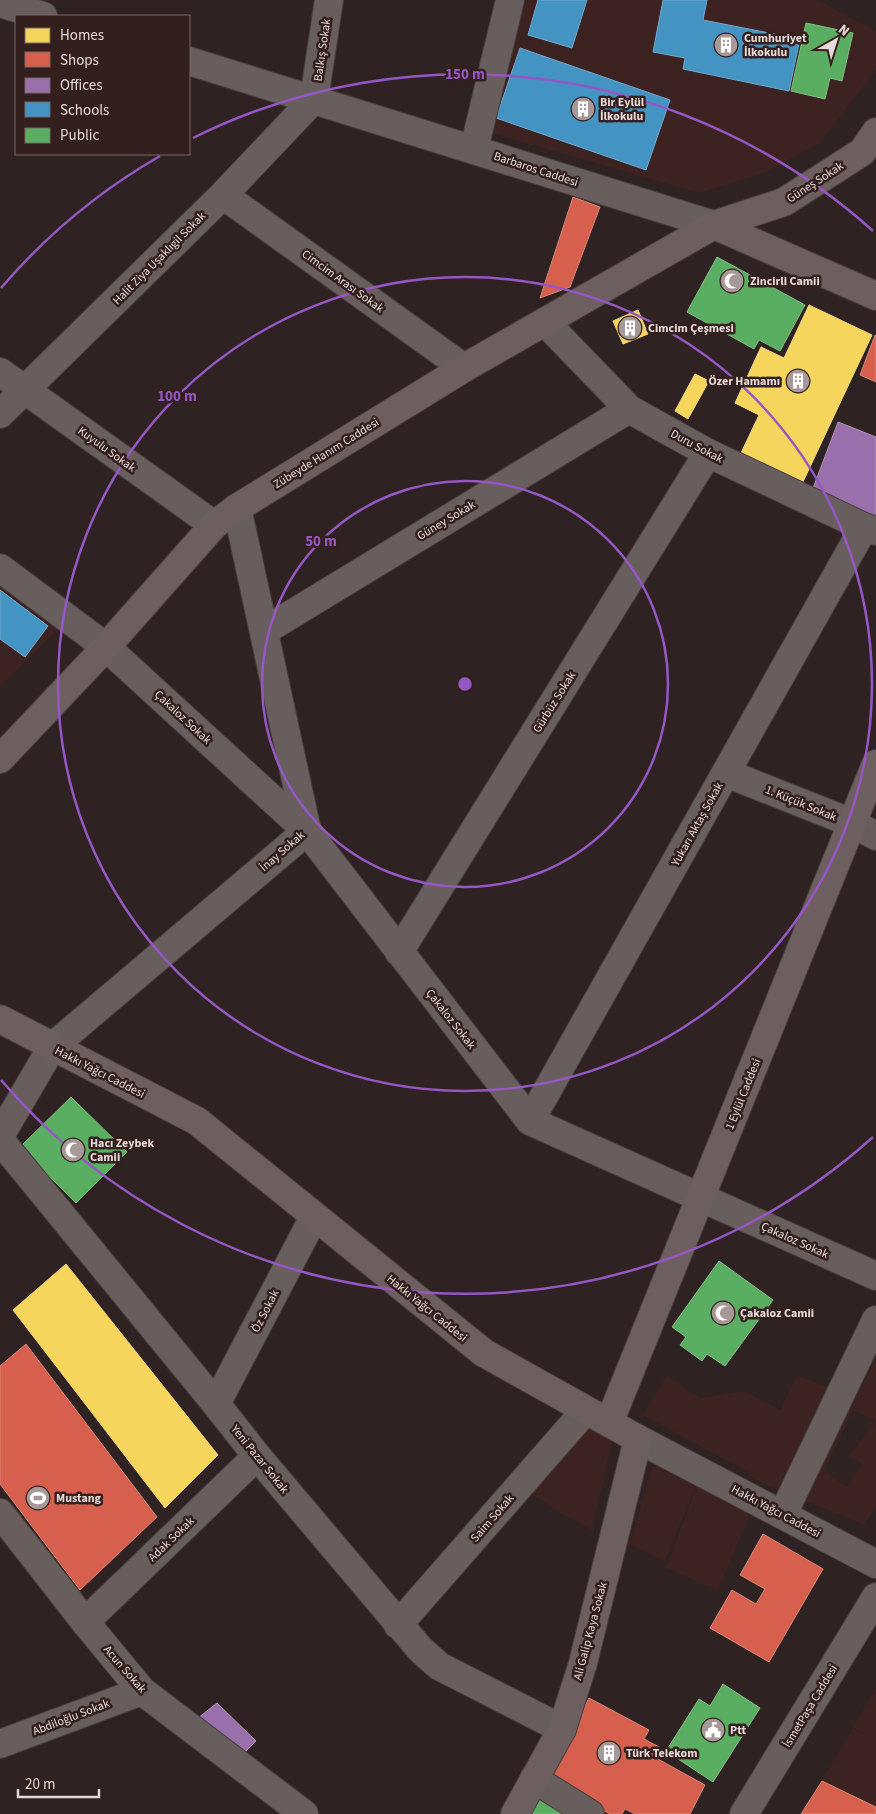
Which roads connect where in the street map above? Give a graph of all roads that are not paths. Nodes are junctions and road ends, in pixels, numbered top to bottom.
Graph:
1 (329, 0) edge
2 (510, 0) edge
3 (0, 3) edge
4 (40, 15) edge
5 (190, 61) edge
6 (314, 99) junction
7 (871, 147) edge
8 (474, 149) junction
9 (223, 195) junction
10 (714, 225) junction
11 (876, 296) edge
12 (545, 322) junction
13 (464, 368) junction
14 (0, 372) edge
15 (25, 390) junction
16 (629, 409) junction
17 (0, 414) edge
18 (708, 453) junction
19 (237, 508) junction
20 (214, 525) junction
21 (870, 529) edge
22 (0, 568) edge
23 (264, 631) junction
24 (106, 647) junction
25 (0, 759) edge
26 (876, 764) edge
27 (726, 773) junction
28 (852, 823) junction
29 (307, 831) junction
30 (876, 836) edge
31 (399, 952) junction
32 (0, 1019) edge
33 (52, 1048) junction
34 (530, 1121) junction
35 (0, 1138) edge
36 (701, 1198) junction
37 (314, 1217) junction
38 (876, 1276) edge
39 (876, 1320) edge
40 (216, 1404) junction
41 (585, 1411) junction
42 (609, 1423) junction
43 (638, 1439) junction
44 (257, 1456) junction
45 (0, 1513) edge
46 (783, 1514) junction
47 (10, 1546) edge
48 (876, 1564) edge
49 (876, 1597) edge
50 (85, 1622) junction
51 (398, 1625) junction
52 (142, 1691) junction
53 (562, 1728) junction
54 (0, 1744) edge
55 (534, 1779) junction
56 (288, 1810) edge
57 (515, 1814) edge
58 (590, 1814) edge
59 (744, 1814) edge

1 - 6 street, Balkış Sokak
2 - 8 street
3 - 4 street
5 - 6 street, Barbaros Caddesi
6 - 8 street, Barbaros Caddesi
6 - 9 street, Halit Ziya Uşaklıgil Sokak
7 - 10 main road, Güneş Sokak
8 - 10 street, Barbaros Caddesi
9 - 13 street, Cimcim Arası Sokak
9 - 15 street, Halit Ziya Uşaklıgil Sokak
10 - 11 main road, Barbaros Caddesi
10 - 12 main road, Zübeyde Hanım Caddesi
12 - 13 main road, Zübeyde Hanım Caddesi
12 - 16 street, Duru Sokak
13 - 19 main road, Zübeyde Hanım Caddesi
14 - 15 street, Kuyulu Sokak
15 - 17 street, Halit Ziya Uşaklıgil Sokak
15 - 20 street, Kuyulu Sokak
16 - 18 street, Duru Sokak
16 - 23 street, Güney Sokak
18 - 21 street, Duru Sokak
18 - 31 street, Gürbüz Sokak
19 - 20 main road, Zübeyde Hanım Caddesi
19 - 23 street, İnay Sokak
20 - 24 main road, Zübeyde Hanım Caddesi
21 - 27 street, Yukarı Aktaş Sokak
22 - 24 street, Çakaloz Sokak
23 - 29 street, İnay Sokak
24 - 25 main road, Zübeyde Hanım Caddesi
24 - 29 street, Çakaloz Sokak
26 - 28 main road, 1 Eylül Caddesi
27 - 28 street, 1. Küçük Sokak
27 - 34 street, Yukarı Aktaş Sokak
28 - 30 street, 1. Küçük Sokak
28 - 36 main road, 1 Eylül Caddesi
29 - 31 street, Çakaloz Sokak
29 - 33 street, İnay Sokak
31 - 34 street, Çakaloz Sokak
32 - 33 main road, Hakkı Yağcı Caddesi
33 - 35 street, İnay Sokak
33 - 37 main road, Hakkı Yağcı Caddesi
34 - 36 street, Çakaloz Sokak
35 - 40 street, Yeni Pazar Sokak
36 - 38 street, Çakaloz Sokak
36 - 42 main road, 1 Eylül Caddesi
37 - 40 street, Öz Sokak
37 - 41 main road, Hakkı Yağcı Caddesi
39 - 46 street
40 - 44 street, Yeni Pazar Sokak
41 - 42 main road, Hakkı Yağcı Caddesi
41 - 51 street, Saim Sokak
42 - 43 main road, Hakkı Yağcı Caddesi
43 - 46 street, Hakkı Yağcı Caddesi
43 - 53 main road, Ali Galip Kaya Sokak
44 - 50 street, Adak Sokak
44 - 51 street, Yeni Pazar Sokak
45 - 47 street, Acun Sokak
46 - 48 street, Hakkı Yağcı Caddesi
47 - 50 street, Acun Sokak
49 - 59 street, İsmetPaşa Caddesi
50 - 52 street, Acun Sokak
51 - 53 street, Yeni Pazar Sokak
52 - 54 street, Abdiloğlu Sokak
52 - 56 street, Acun Sokak
53 - 55 main road, Ali Galip Kaya Sokak
55 - 57 main road, Ali Galip Kaya Sokak
55 - 58 street

